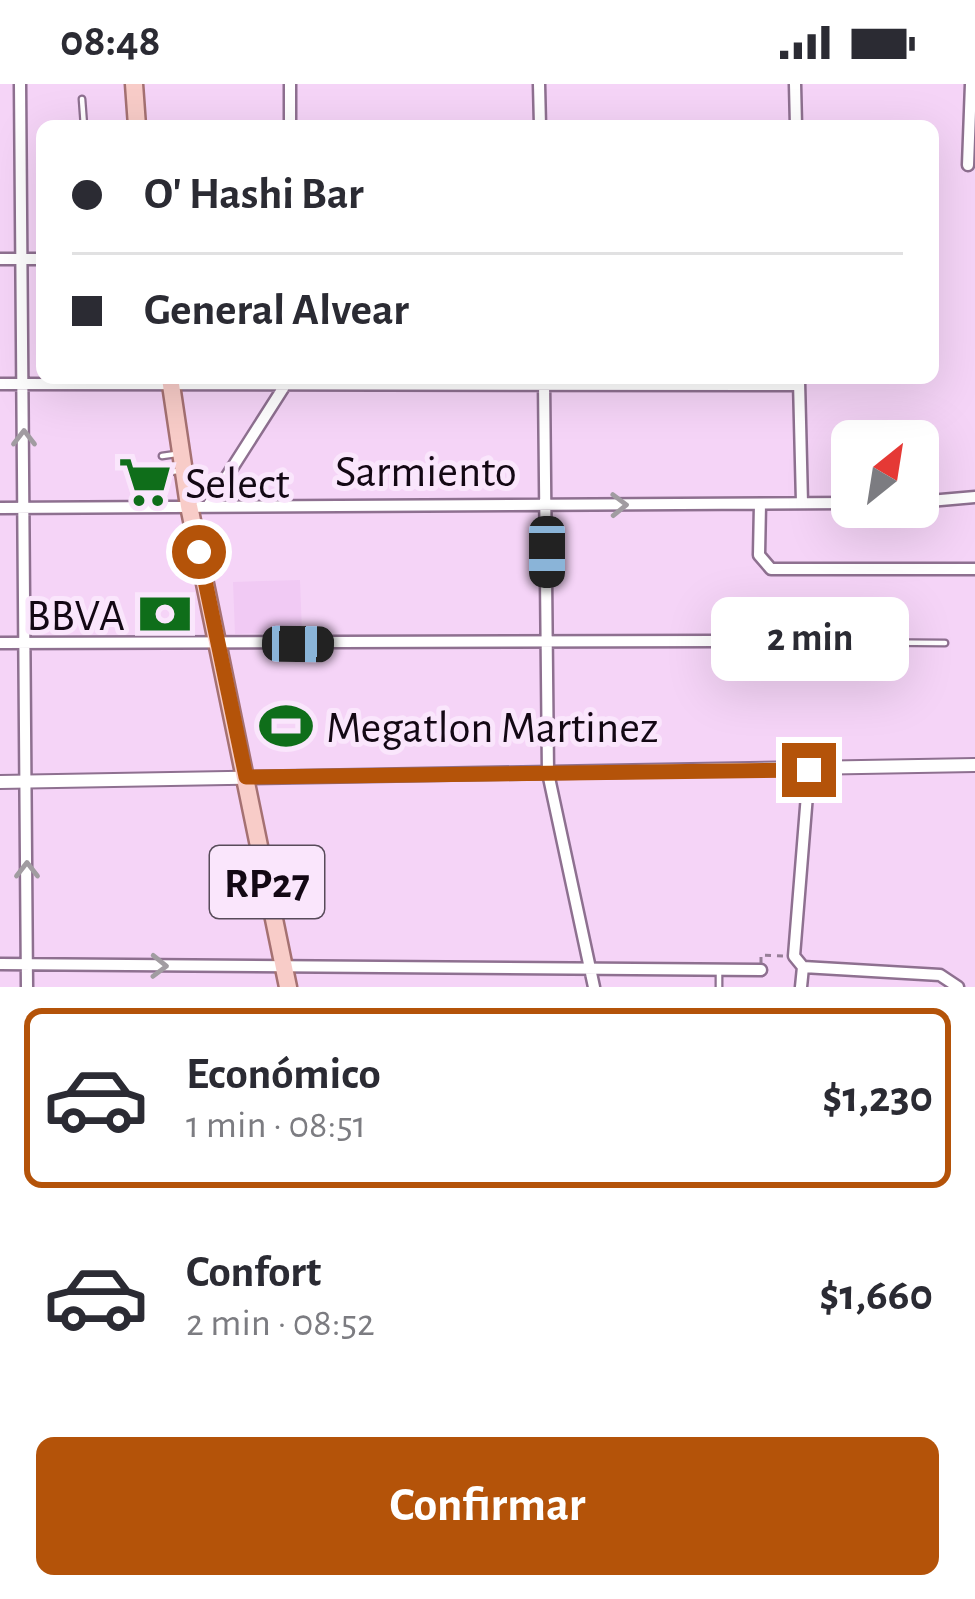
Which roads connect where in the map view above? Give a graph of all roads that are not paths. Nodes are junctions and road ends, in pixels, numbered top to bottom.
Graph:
1 (20, 84) edge
2 (134, 84) edge
3 (290, 84) edge
4 (539, 84) edge
5 (795, 84) edge
6 (970, 84) edge
7 (82, 99) dead end
8 (84, 120) edge
9 (137, 120) edge
10 (290, 120) edge
11 (540, 120) edge
12 (796, 120) edge
13 (968, 165) dead end
14 (0, 259) edge
15 (23, 259) junction
16 (36, 259) edge
17 (23, 383) junction
18 (36, 383) edge
19 (0, 384) edge
20 (171, 384) edge
21 (286, 384) edge
22 (543, 384) edge
23 (799, 384) edge
24 (162, 456) dead end
25 (183, 462) junction
26 (160, 473) dead end
27 (141, 493) dead end
28 (975, 497) edge
29 (939, 500) edge
30 (831, 502) edge
31 (760, 503) junction
32 (802, 503) junction
33 (198, 506) junction
34 (547, 506) junction
35 (136, 507) junction
36 (0, 508) edge
37 (24, 508) junction
38 (975, 569) edge
39 (718, 641) joint
40 (0, 643) edge
41 (27, 643) junction
42 (218, 643) junction
43 (547, 643) junction
44 (945, 643) dead end
45 (975, 765) edge
46 (809, 770) junction
47 (548, 773) junction
48 (246, 777) junction
49 (0, 782) edge
50 (27, 782) junction
51 (0, 964) edge
52 (26, 964) junction
53 (285, 967) junction
54 (590, 967) junction
55 (803, 967) junction
56 (718, 970) junction
57 (761, 970) road end
58 (27, 987) edge
59 (288, 987) edge
60 (594, 987) edge
61 (719, 987) edge
62 (801, 987) edge
63 (958, 987) edge

1 - 15 street
2 - 9 main road
3 - 10 street
4 - 11 street
5 - 12 street
6 - 13 street
7 - 8 lane
14 - 15 street
15 - 16 street
15 - 17 street
17 - 18 street
17 - 19 street
37 -> 17 street
20 - 25 main road, RP27
21 - 33 street
22 - 34 street
23 - 32 street
24 - 25 lane
25 - 26 lane
25 - 33 main road, RP27
27 - 35 lane
28 - 29 street
30 - 32 street, Sarmiento
31 - 32 street, Sarmiento
34 -> 31 street, Sarmiento
31 - 38 street
33 - 34 street, Sarmiento
33 - 35 street, Sarmiento
33 - 42 main road, RP27
34 - 43 street
35 - 37 street, Sarmiento
36 - 37 street, Sarmiento
37 - 41 street
39 - 43 street
39 - 44 lane
40 - 41 street
41 - 42 street
41 - 50 street
42 - 43 street
42 - 48 main road, RP27
43 - 47 street
45 - 46 street
46 - 47 street
46 - 55 street
47 - 48 street
47 - 54 street
48 - 50 street
48 - 53 main road, RP27
49 - 50 street
52 -> 50 street
51 - 52 street
52 -> 53 street
52 - 58 street
53 - 54 street
53 - 59 main road, RP27
54 - 56 street
54 - 60 street
55 - 62 street
55 - 63 street
56 - 57 street
56 - 61 lane

